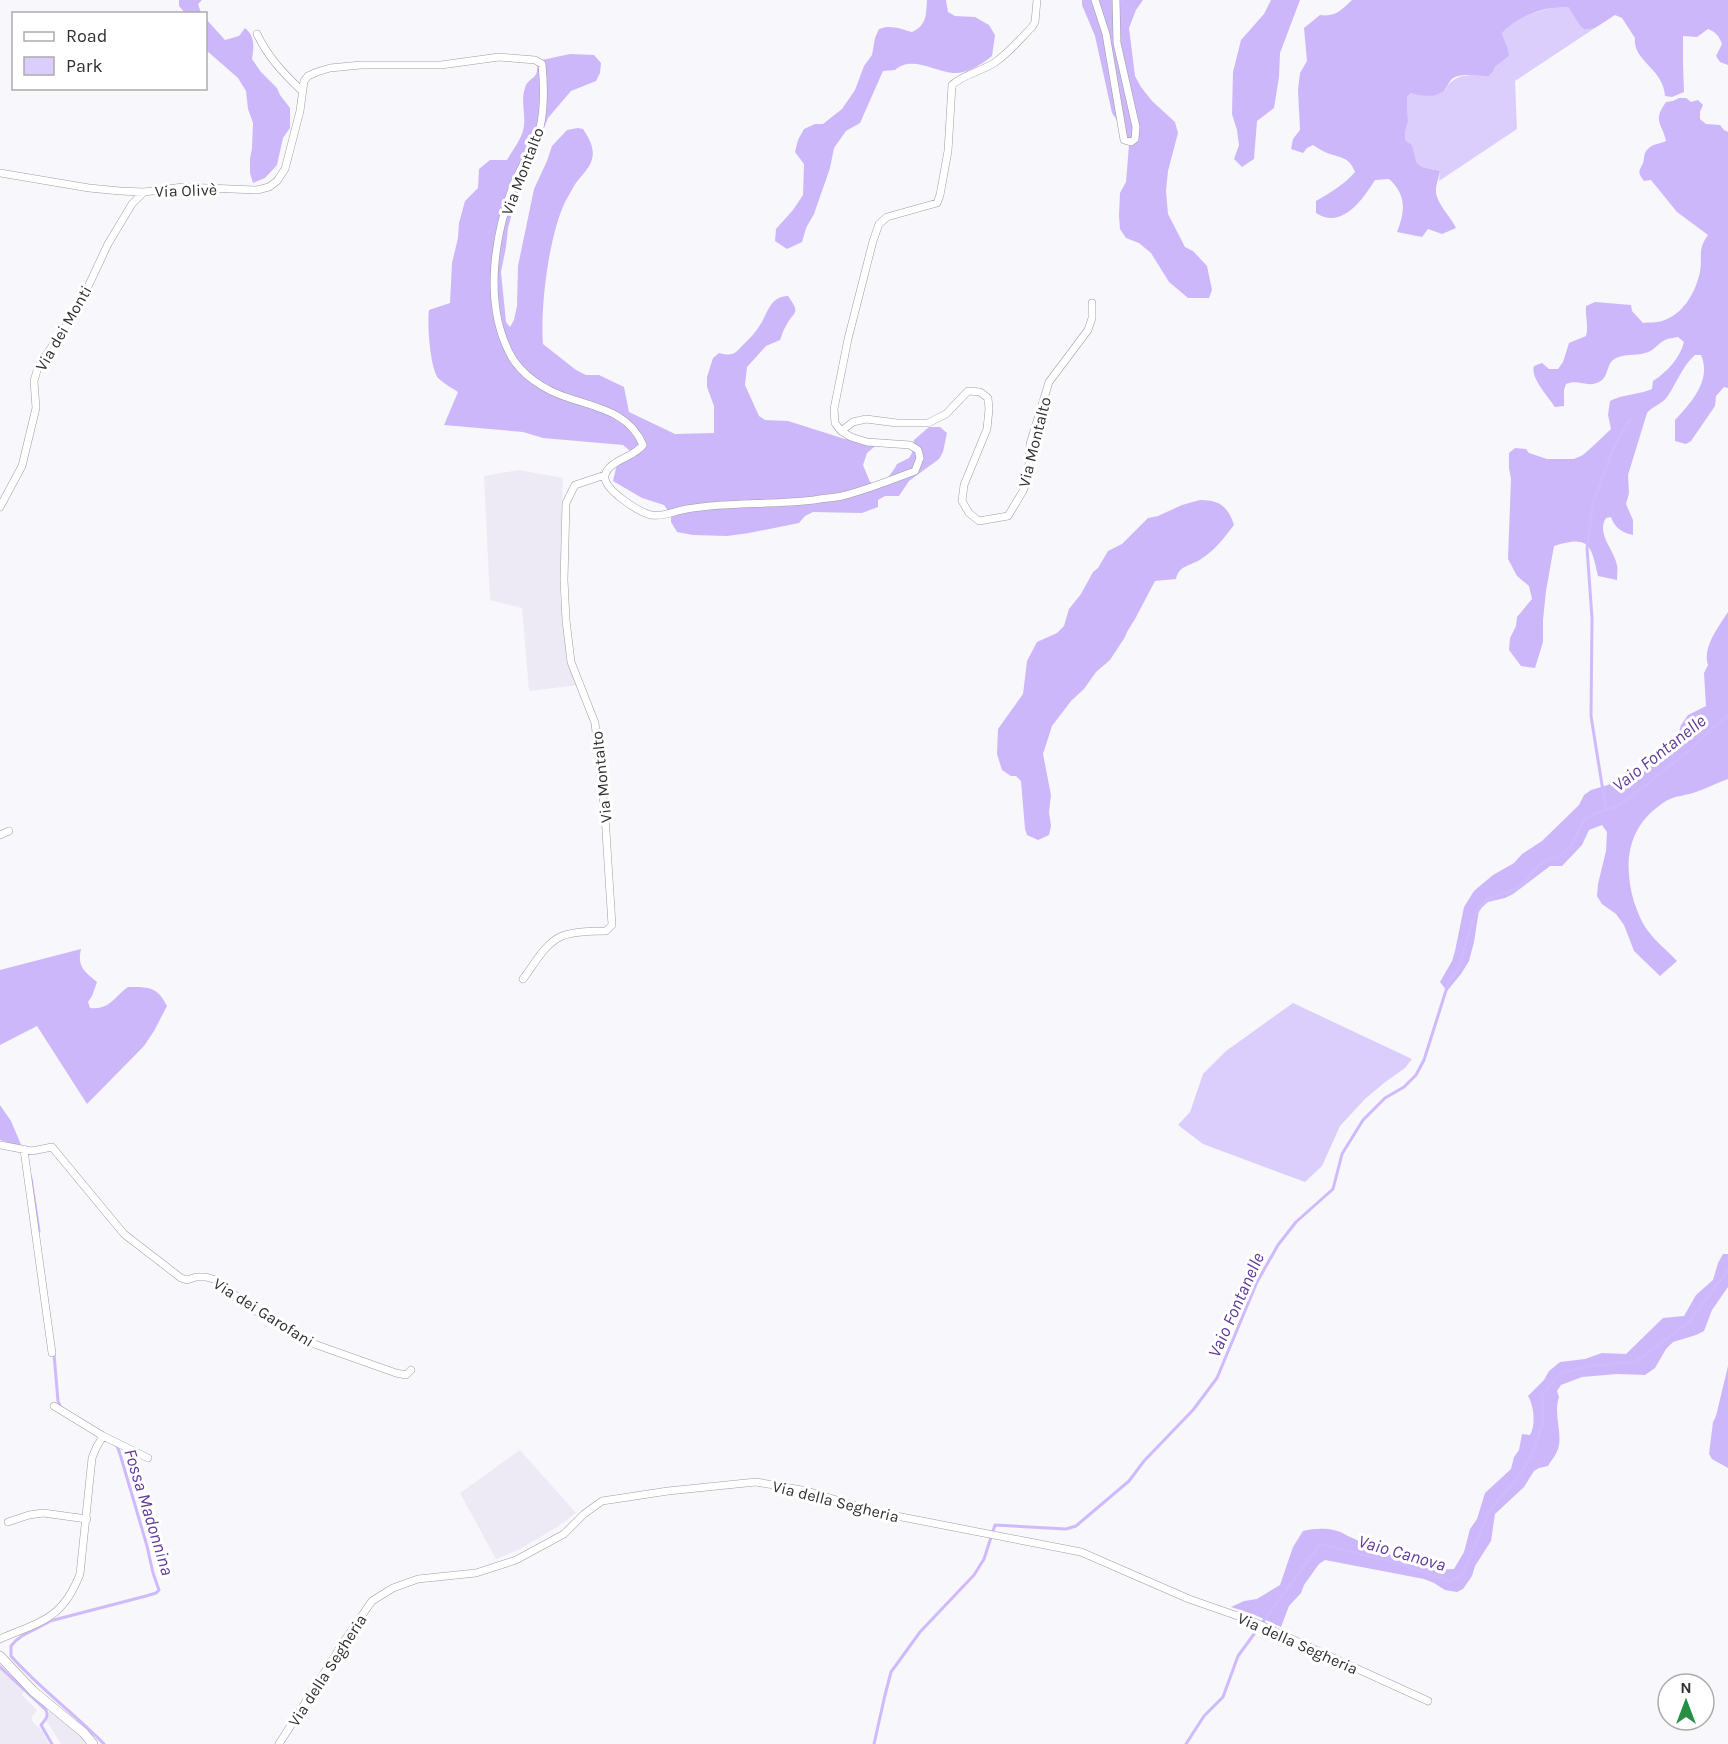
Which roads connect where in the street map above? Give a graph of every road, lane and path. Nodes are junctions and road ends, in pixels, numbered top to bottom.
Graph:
1 (1037, 0) edge
2 (1095, 0) edge
3 (1116, 0) edge
4 (257, 33) dead end
5 (302, 91) junction
6 (0, 173) edge
7 (144, 192) junction
8 (1092, 303) dead end
9 (841, 431) junction
10 (605, 475) junction
11 (0, 507) edge
12 (9, 831) dead end
13 (0, 835) edge
14 (523, 979) dead end
15 (0, 1145) edge
16 (24, 1150) junction
17 (52, 1353) dead end
18 (411, 1370) dead end
19 (54, 1406) dead end
20 (103, 1436) junction
21 (148, 1458) dead end
22 (87, 1518) junction
23 (8, 1522) dead end
24 (0, 1639) edge
25 (0, 1656) edge
26 (1428, 1701) dead end
27 (93, 1744) edge
28 (279, 1744) edge

1 - 9 street
2 - 3 street
4 - 5 street
5 - 7 street, Via Olivè
5 - 10 street, Via Montalto
6 - 7 street, Via Olivè
7 - 11 street, Via dei Monti
8 - 9 street, Via Montalto
9 - 10 street
10 - 14 street, Via Montalto
12 - 13 street
15 - 16 street, Via dei Garofani
16 - 17 street
16 - 18 street, Via dei Garofani
19 - 20 street
20 - 21 street
20 - 22 street
22 - 23 street
22 - 24 street
25 - 27 street
26 - 28 street, Via della Segheria

